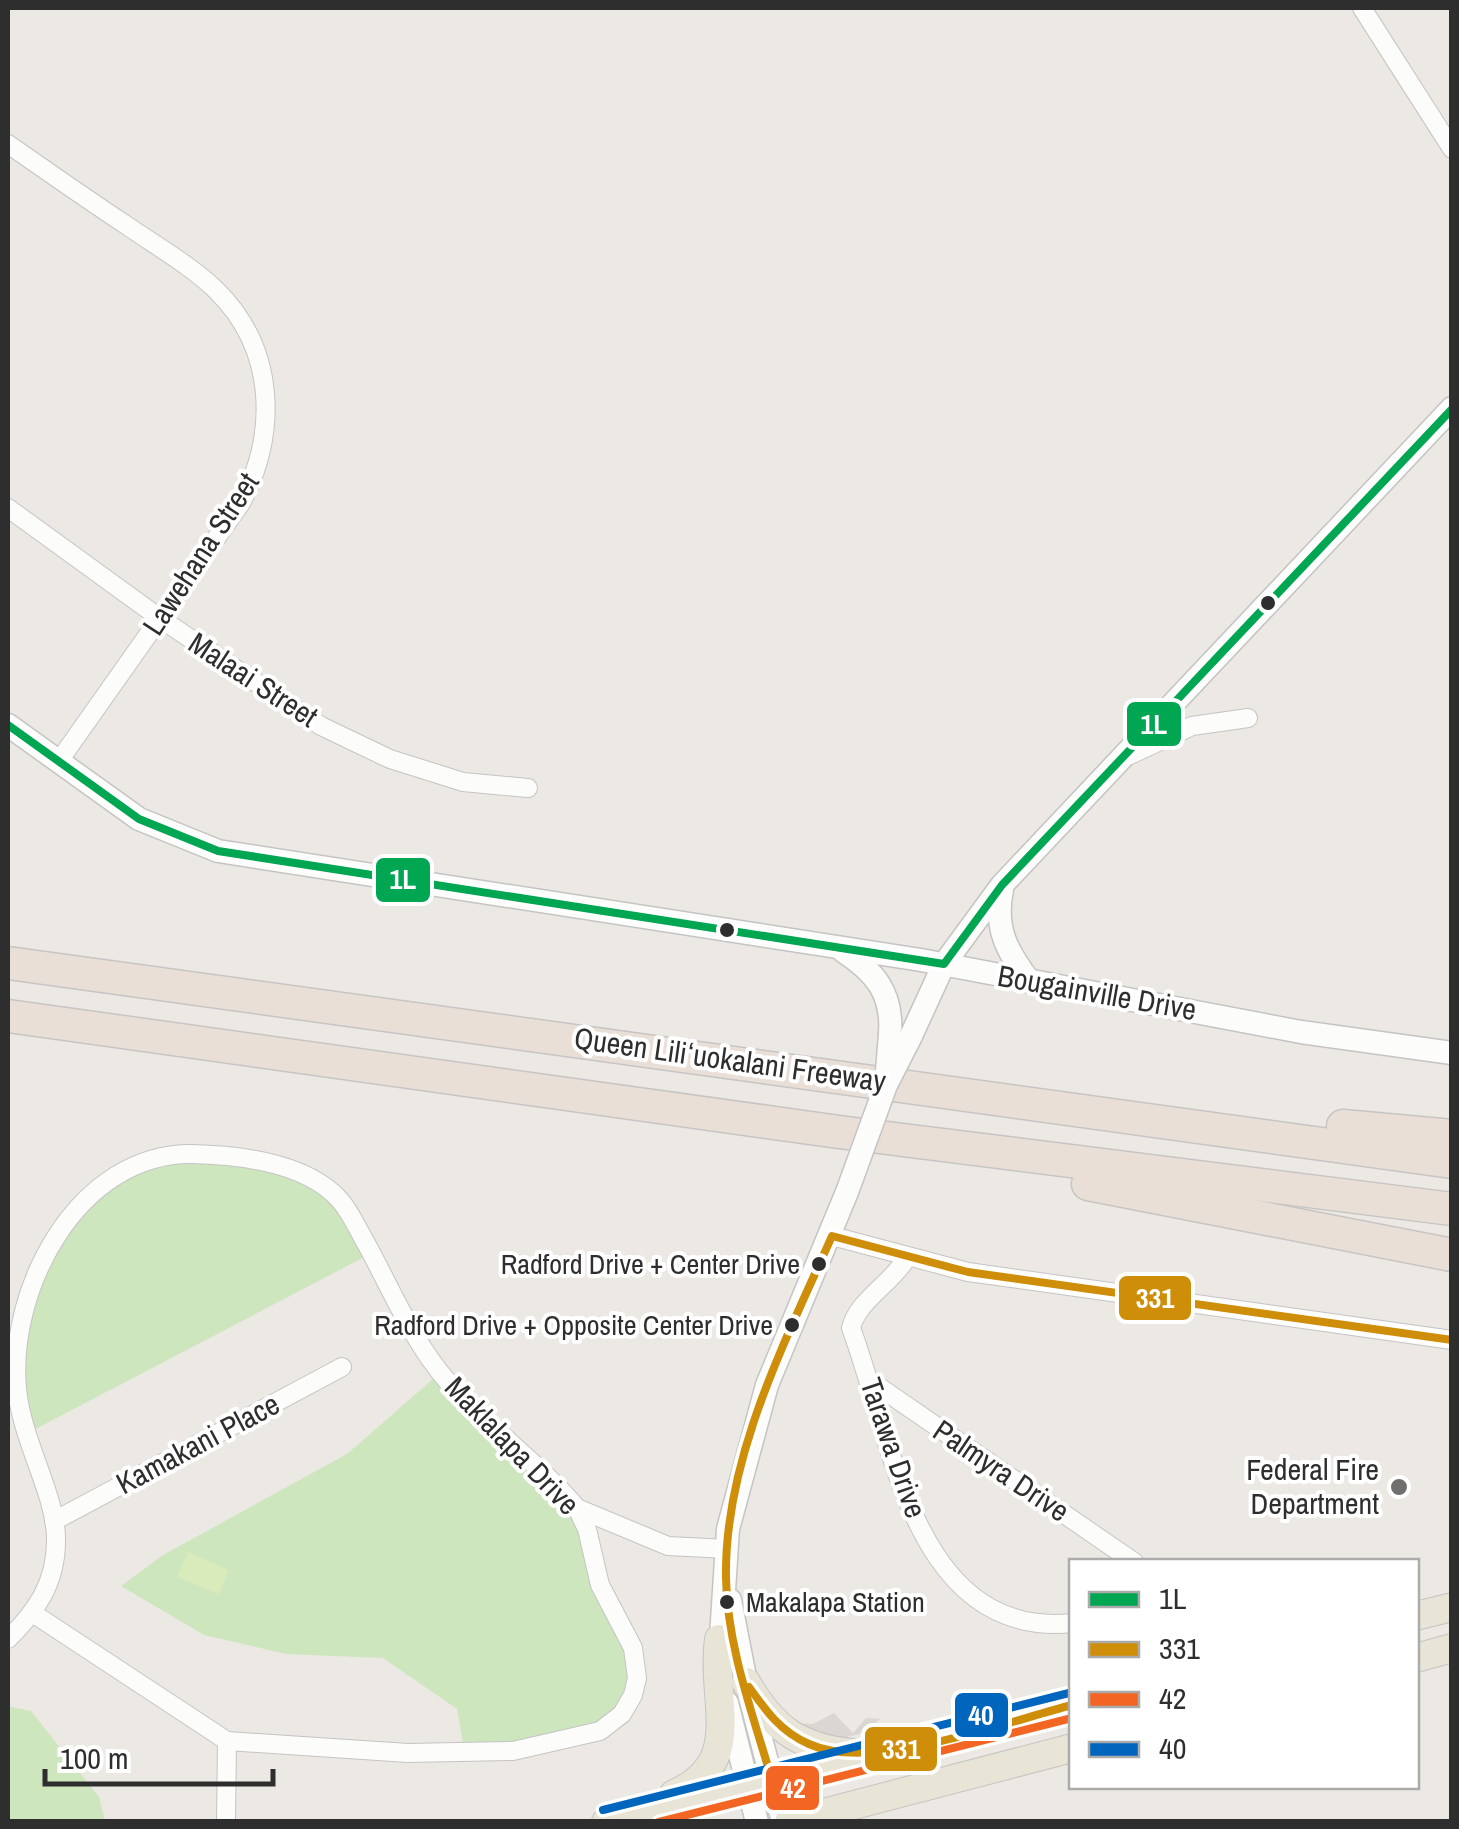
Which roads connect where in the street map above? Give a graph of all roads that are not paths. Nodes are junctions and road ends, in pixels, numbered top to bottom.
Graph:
1 (1362, 8) edge
2 (8, 144) edge
3 (1452, 149) edge
4 (1452, 408) edge
5 (8, 508) edge
6 (161, 619) junction
7 (1248, 718) dead end
8 (8, 725) edge
9 (1120, 759) junction
10 (59, 761) junction
11 (528, 788) dead end
12 (1002, 885) junction
13 (840, 949) junction
14 (8, 963) edge
15 (944, 964) junction
16 (1030, 982) junction
17 (8, 1016) edge
18 (900, 1035) junction
19 (1452, 1054) edge
20 (946, 1089) junction
21 (839, 1132) junction
22 (1452, 1136) edge
23 (1452, 1162) edge
24 (1452, 1209) edge
25 (832, 1236) junction
26 (1452, 1254) edge
27 (906, 1259) junction
28 (1452, 1340) edge
29 (342, 1367) dead end
30 (869, 1380) junction
31 (578, 1508) junction
32 (54, 1522) junction
33 (728, 1549) junction
34 (1130, 1559) edge
35 (726, 1582) junction
36 (1452, 1607) edge
37 (34, 1614) junction
38 (1419, 1615) edge
39 (1069, 1623) edge
40 (719, 1639) junction
41 (8, 1640) edge
42 (1452, 1648) edge
43 (1419, 1657) edge
44 (746, 1682) junction
45 (1069, 1706) edge
46 (227, 1740) junction
47 (1069, 1749) edge
48 (875, 1755) junction
49 (760, 1783) junction
50 (871, 1800) junction
51 (226, 1822) edge
52 (603, 1822) edge
53 (757, 1822) edge
54 (786, 1822) edge
55 (838, 1822) edge

1 - 3 street
2 - 6 street, Lawehana Street
4 - 9 street
5 - 6 street, Malaai Street
6 - 10 street, Lawehana Street
6 - 11 street, Malaai Street
7 - 9 street
8 - 10 street, Bougainville Drive
9 - 12 street
10 - 13 street, Bougainville Drive
12 - 15 street
12 - 16 street
13 - 15 street, Bougainville Drive
13 - 18 street
14 - 20 highway, Queen Liliʻuokalani Freeway
15 - 16 street, Bougainville Drive
15 - 18 street
16 - 19 street, Bougainville Drive
17 - 21 highway, Queen Liliʻuokalani Freeway
18 - 25 street, bridge
20 - 22 highway
20 - 23 highway, Queen Liliʻuokalani Freeway
21 - 24 highway, Queen Liliʻuokalani Freeway
21 - 26 highway
25 - 27 street
25 - 33 street
27 - 28 street
27 - 30 street, Tarawa Drive
29 - 32 street, Kamakani Place
30 - 34 street, Palmyra Drive
30 - 39 street, Tarawa Drive
31 - 32 street, Maklalapa Drive
31 - 33 street
31 - 46 street, Maklalapa Drive
32 - 37 street, Maklalapa Drive
33 - 35 street
35 - 40 street
35 - 44 street
36 - 38 main road
37 - 41 street, Maklalapa Drive
37 - 46 street
40 - 49 street
40 - 52 main road
42 - 43 main road
44 - 48 main road
44 - 49 street
45 - 48 main road
46 - 51 street
47 - 50 main road
48 - 49 main road
49 - 52 main road
49 - 53 street
49 - 54 street
50 - 54 main road
50 - 55 main road

